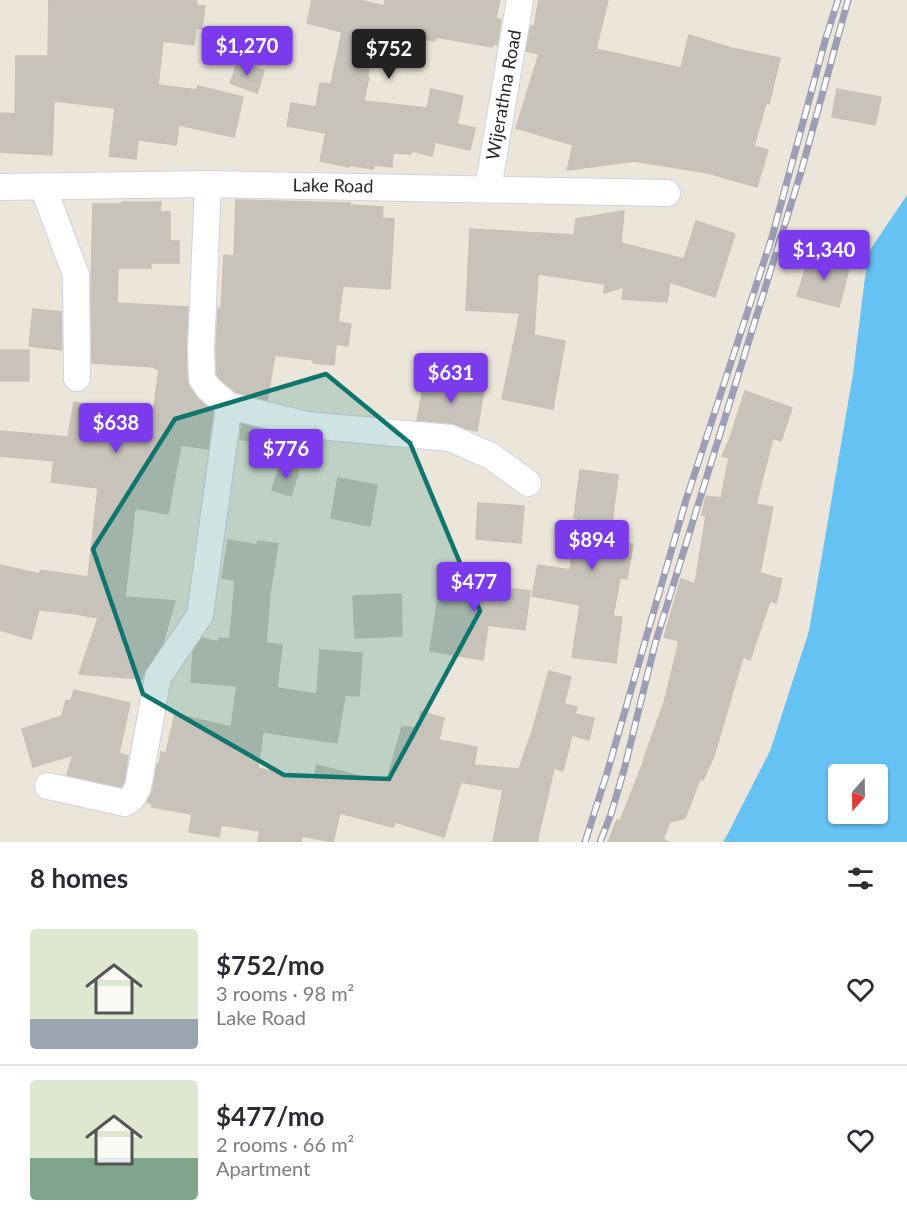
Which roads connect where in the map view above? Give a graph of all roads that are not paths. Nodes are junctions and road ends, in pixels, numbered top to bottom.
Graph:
1 (520, 0) edge
2 (208, 184) junction
3 (0, 187) edge
4 (43, 187) junction
5 (488, 189) junction
6 (667, 193) dead end
7 (77, 378) dead end
8 (229, 406) junction
9 (528, 483) dead end
10 (48, 786) dead end

1 - 5 street, Wijerathna Road
2 - 4 street, Lake Road
2 - 5 street, Lake Road
2 - 8 street
3 - 4 street, Lake Road
4 - 7 street
5 - 6 street, Lake Road
8 - 9 street
8 - 10 street

